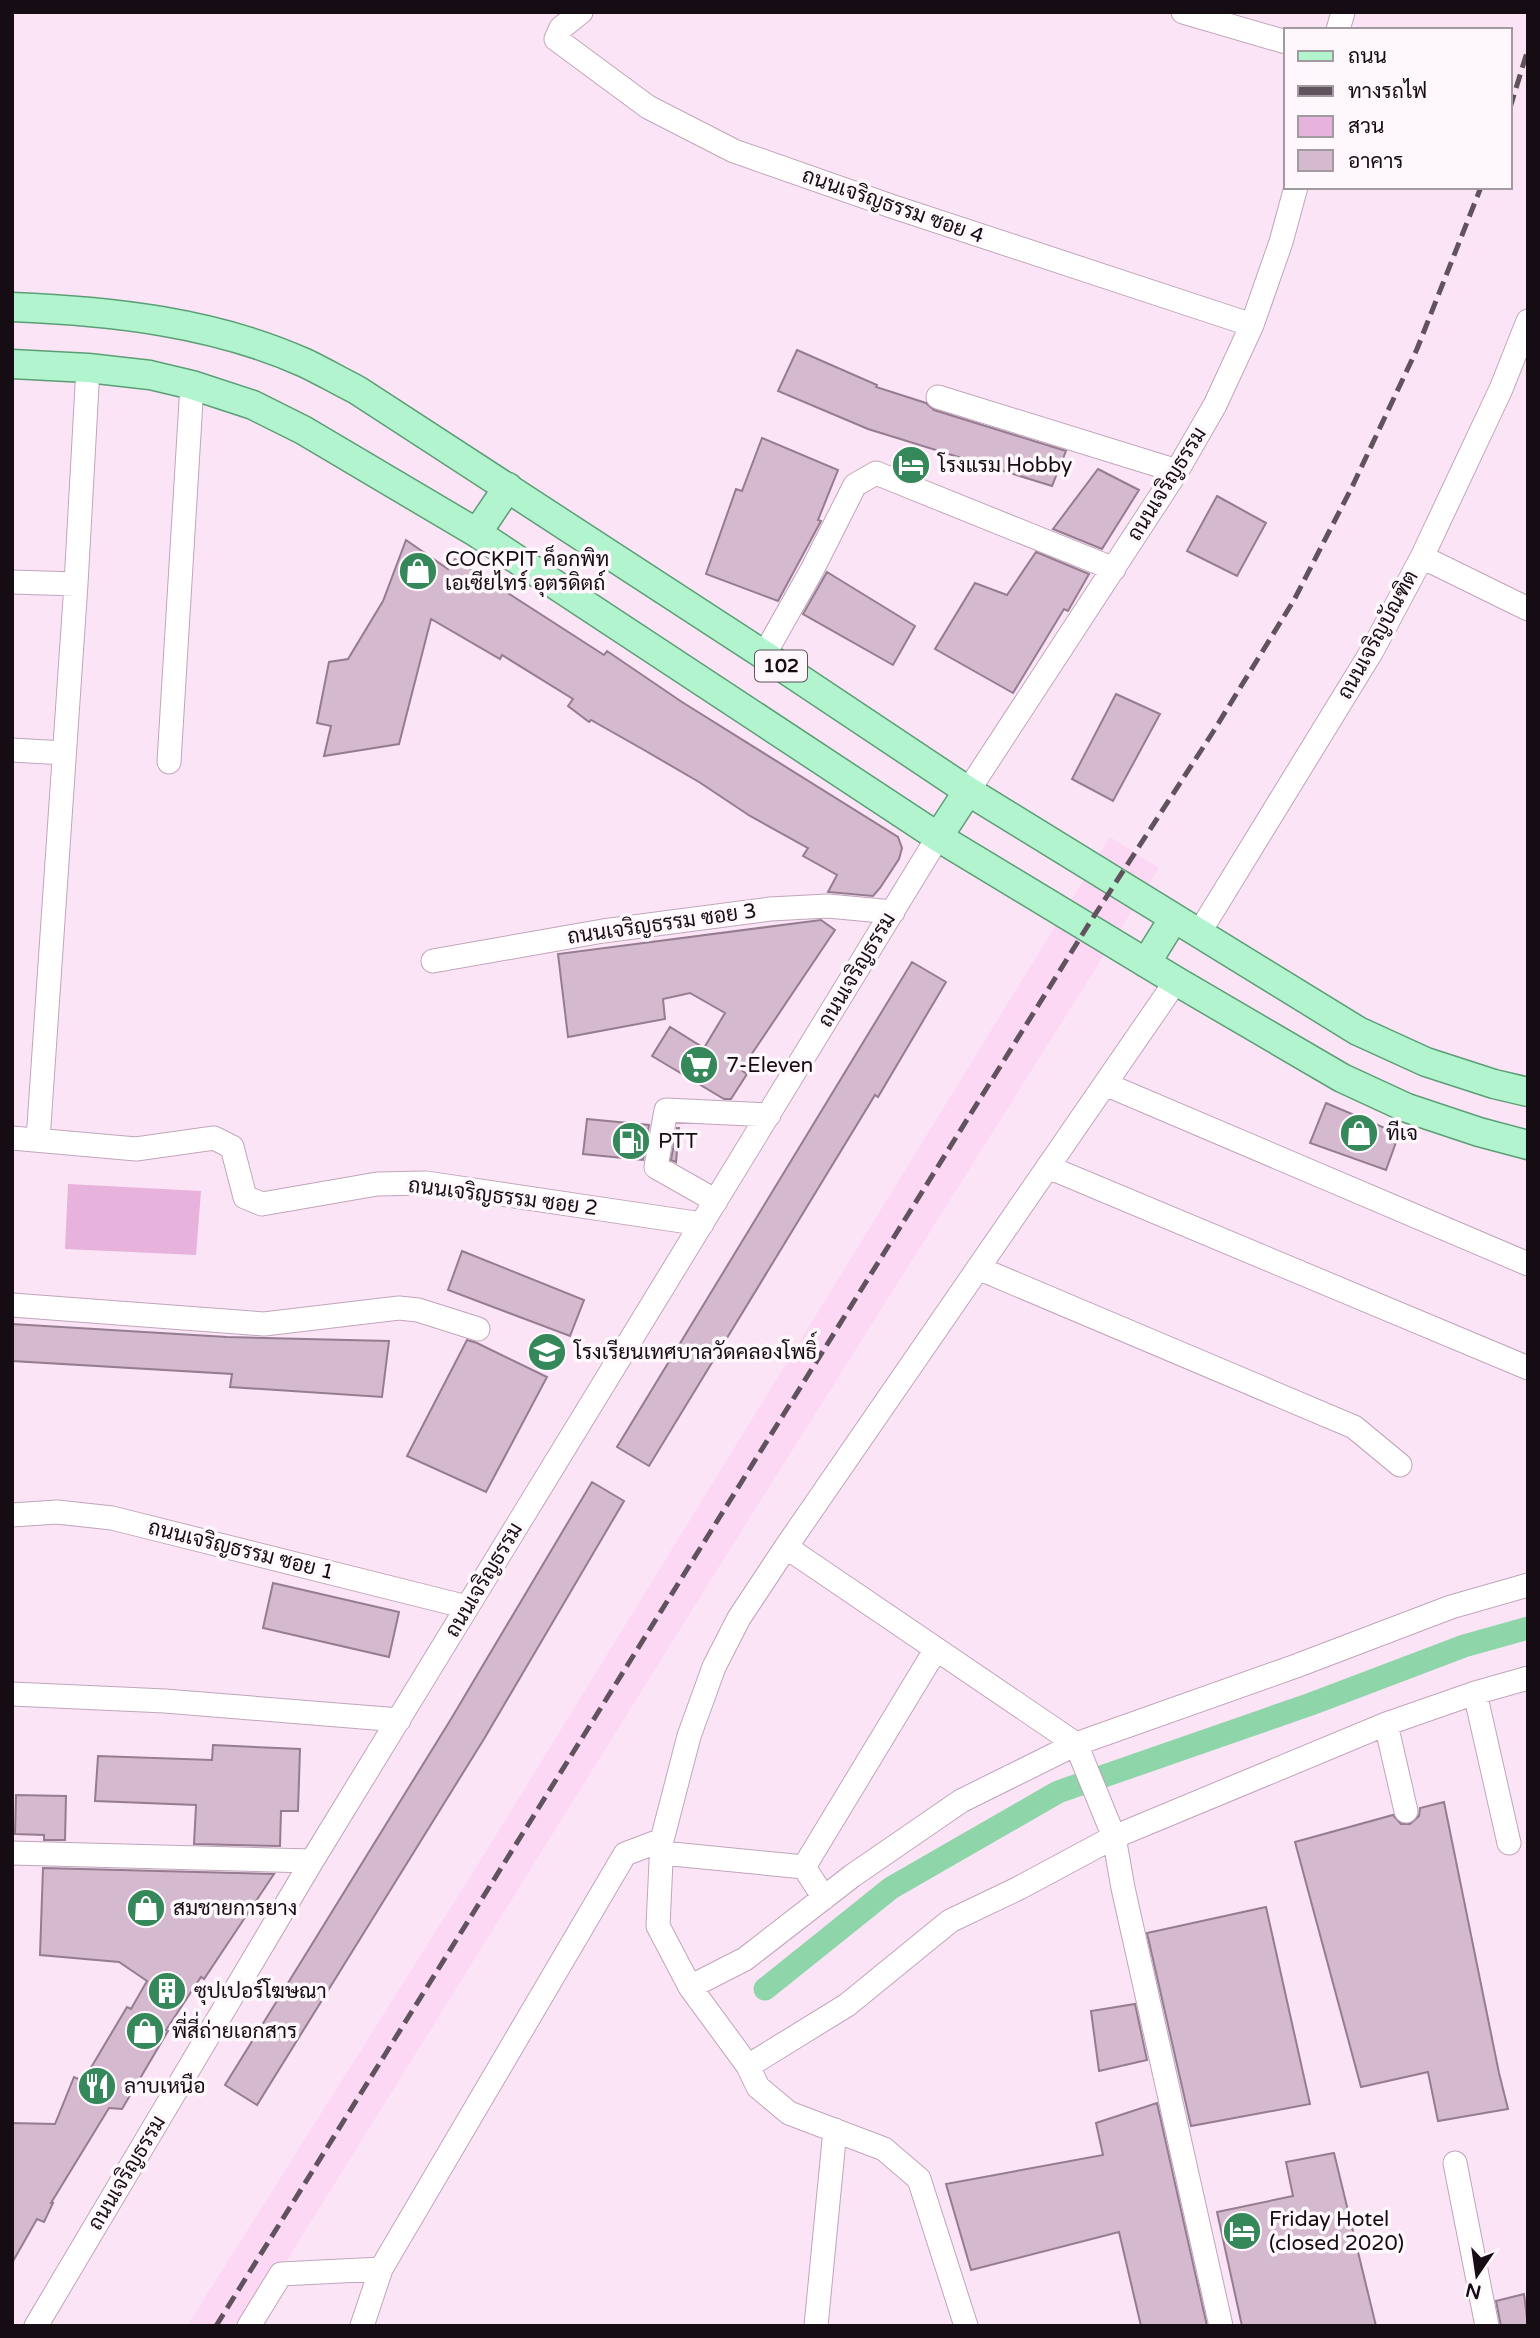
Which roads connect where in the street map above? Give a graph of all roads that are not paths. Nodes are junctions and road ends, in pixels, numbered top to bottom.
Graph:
1 (581, 12) edge
2 (1183, 12) edge
3 (1284, 41) edge
4 (1295, 189) edge
5 (12, 307) edge
6 (1528, 321) edge
7 (1252, 325) junction
8 (12, 364) edge
9 (88, 368) junction
10 (192, 385) junction
11 (938, 397) dead end
12 (1177, 471) junction
13 (508, 487) junction
14 (477, 533) junction
15 (1422, 557) junction
16 (1114, 569) junction
17 (12, 582) edge
18 (76, 584) junction
19 (1528, 608) edge
20 (764, 655) junction
21 (12, 750) edge
22 (64, 753) junction
23 (169, 762) dead end
24 (968, 791) junction
25 (939, 837) junction
26 (893, 912) junction
27 (1174, 918) junction
28 (1199, 933) junction
29 (433, 961) dead end
30 (1146, 963) junction
31 (1176, 981) junction
32 (1105, 1084) junction
33 (1528, 1092) edge
34 (769, 1115) junction
35 (12, 1138) edge
36 (38, 1140) junction
37 (1528, 1145) edge
38 (1048, 1167) junction
39 (716, 1202) junction
40 (702, 1224) junction
41 (1528, 1264) edge
42 (978, 1268) junction
43 (12, 1306) edge
44 (478, 1329) dead end
45 (1528, 1368) edge
46 (1400, 1465) dead end
47 (12, 1515) edge
48 (786, 1547) junction
49 (1528, 1585) edge
50 (467, 1607) junction
51 (936, 1649) junction
52 (1528, 1678) edge
53 (1475, 1693) junction
54 (12, 1694) edge
55 (399, 1720) junction
56 (1386, 1724) junction
57 (1076, 1744) junction
58 (1406, 1811) dead end
59 (1114, 1837) junction
60 (1509, 1843) dead end
61 (662, 1847) junction
62 (12, 1853) edge
63 (312, 1861) junction
64 (804, 1867) junction
65 (824, 1898) junction
66 (690, 1987) junction
67 (748, 2066) junction
68 (835, 2130) junction
69 (1455, 2163) dead end
70 (381, 2269) junction
71 (254, 2324) edge
72 (36, 2326) edge
73 (362, 2326) edge
74 (816, 2326) edge
75 (966, 2326) edge
76 (1221, 2326) edge
77 (1487, 2326) edge

1 - 7 street, ถนนเจริญธรรม ซอย 4
2 - 3 street
4 - 7 street, ถนนเจริญธรรม
5 - 13 main road, 102
6 - 15 street, ถนนเจริญบัณฑิต
7 - 12 street, ถนนเจริญธรรม
8 - 9 main road, 102
9 - 10 main road, 102
9 - 18 street
10 - 14 main road, 102
10 - 23 street
11 - 12 street
12 - 16 street, ถนนเจริญธรรม
13 - 14 main road
13 - 20 main road, 102
14 - 25 main road, 102
15 - 19 street
15 - 28 street, ถนนเจริญบัณฑิต
16 - 20 street
16 - 24 street, ถนนเจริญธรรม
17 - 18 street
18 - 22 street
20 - 24 main road, 102
21 - 22 street
22 - 36 street
24 - 25 main road
24 - 27 main road, 102
25 - 26 street, ถนนเจริญธรรม
25 - 30 main road, 102
26 - 29 street, ถนนเจริญธรรม ซอย 3
26 - 34 street, ถนนเจริญธรรม
27 - 28 main road, 102
27 - 30 main road
28 - 33 main road, 102
30 - 31 main road, 102
31 - 32 street
31 - 37 main road, 102
32 - 38 street
32 - 41 street
34 - 39 street, ถนนเจริญธรรม
34 - 39 street
35 - 36 street, ถนนเจริญธรรม ซอย 2
36 - 40 street, ถนนเจริญธรรม ซอย 2
38 - 42 street
38 - 45 street
39 - 40 street, ถนนเจริญธรรม
40 - 50 street, ถนนเจริญธรรม
42 - 46 street
42 - 48 street
43 - 44 street
47 - 50 street, ถนนเจริญธรรม ซอย 1
48 - 51 street
48 - 61 street
49 - 57 street
50 - 55 street, ถนนเจริญธรรม
51 - 57 street
51 - 64 street
52 - 53 street
53 - 56 street
53 - 60 street
54 - 55 street
55 - 63 street, ถนนเจริญธรรม
56 - 58 street
56 - 59 street
57 - 59 street
57 - 65 street
59 - 67 street
59 - 76 street
61 - 64 street
61 - 66 street
61 - 70 street
62 - 63 street
63 - 72 street, ถนนเจริญธรรม
64 - 65 street
65 - 66 street
66 - 67 street
67 - 68 street
68 - 74 street
68 - 75 street
69 - 77 street
70 - 71 street
70 - 73 street

